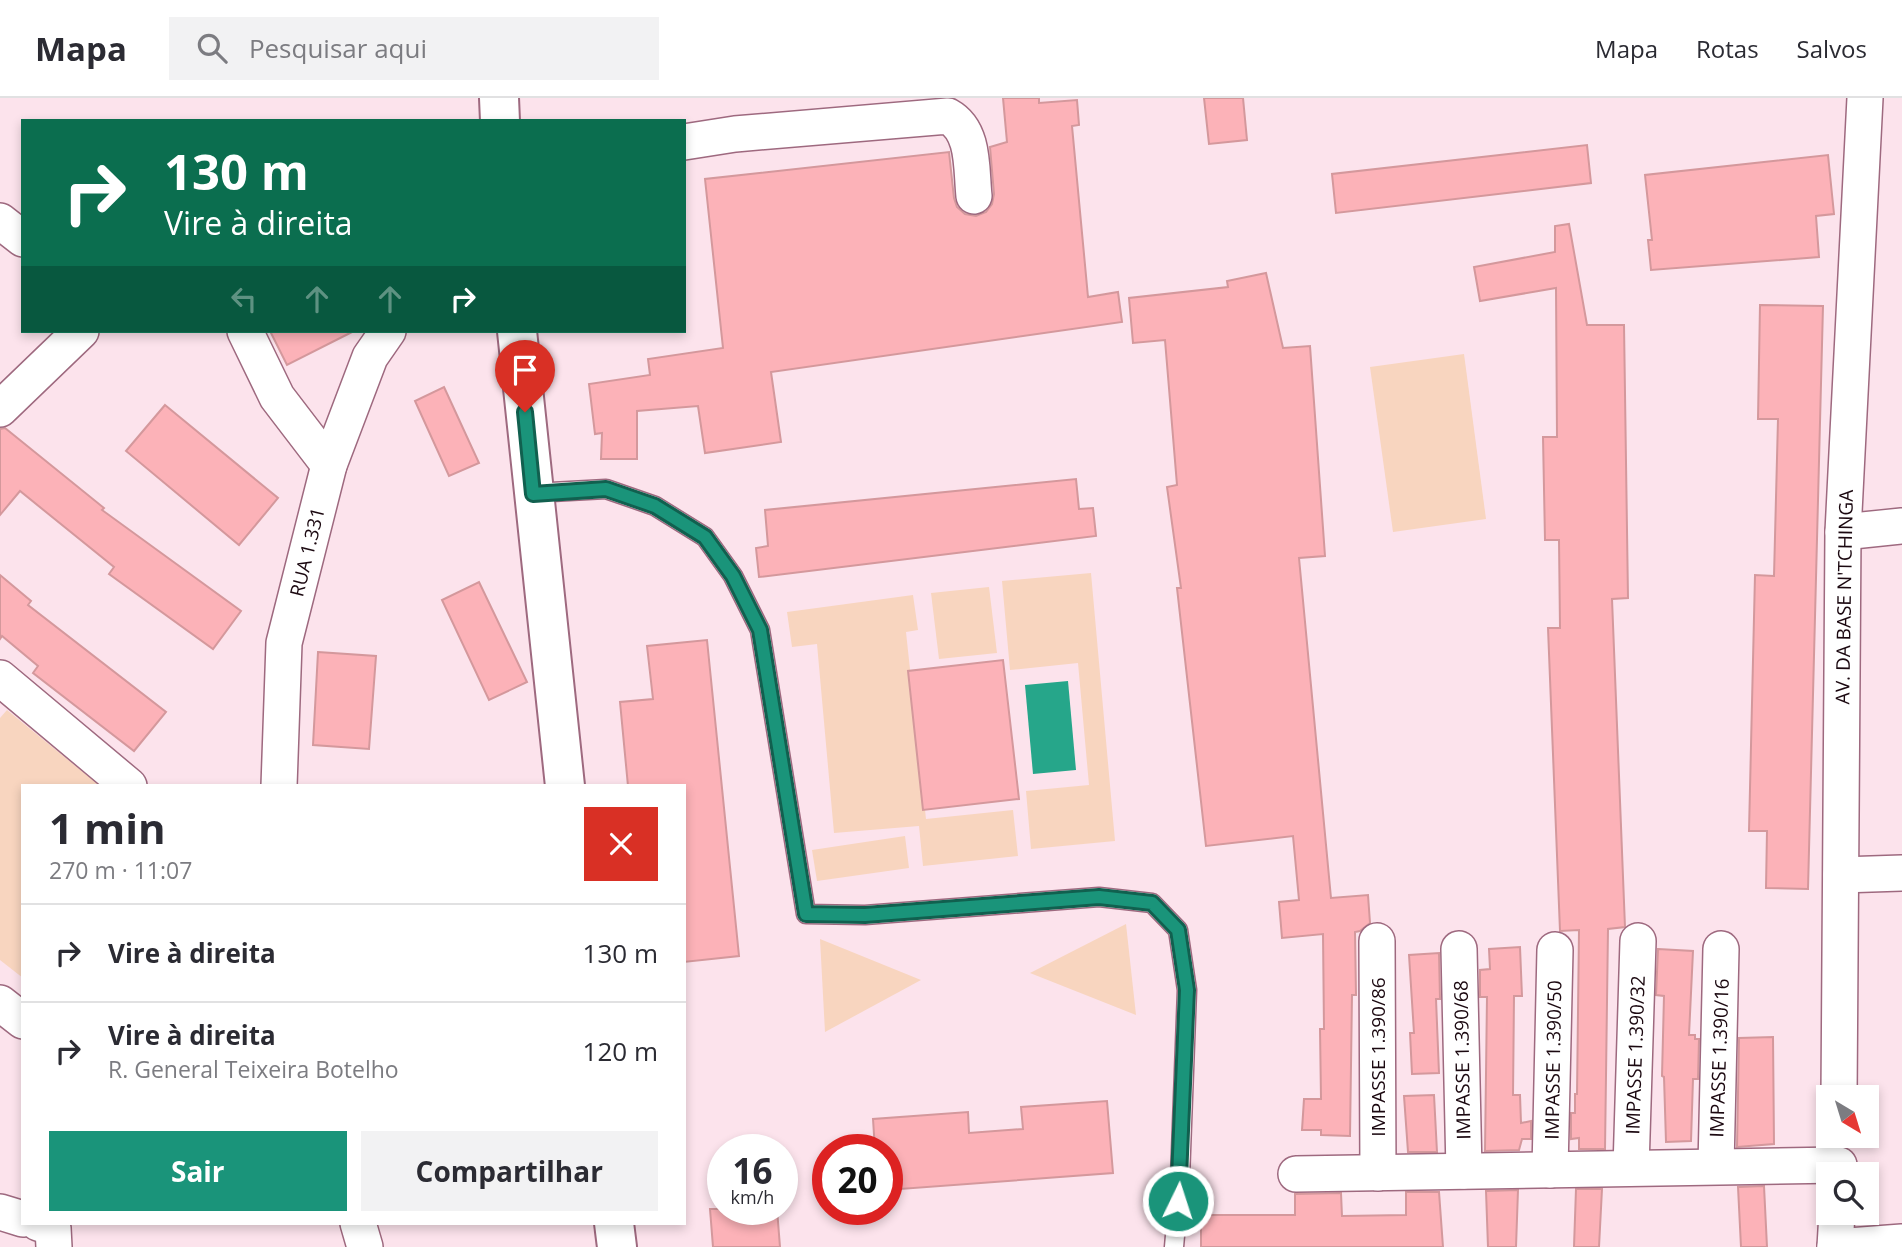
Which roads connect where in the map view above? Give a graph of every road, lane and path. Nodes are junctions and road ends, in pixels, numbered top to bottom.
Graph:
1 (499, 98) edge
2 (1865, 98) edge
3 (500, 119) edge
4 (686, 142) edge
5 (974, 196) dead end
6 (0, 221) edge
7 (21, 237) edge
8 (79, 333) edge
9 (246, 333) edge
10 (387, 333) edge
11 (517, 333) edge
12 (0, 408) edge
13 (329, 465) junction
14 (533, 494) junction
15 (1902, 526) edge
16 (1843, 532) junction
17 (4, 689) edge
18 (126, 784) edge
19 (279, 784) edge
20 (565, 784) edge
21 (1902, 873) edge
22 (1841, 875) junction
23 (1377, 941) dead end
24 (1638, 941) dead end
25 (1460, 949) dead end
26 (1721, 949) dead end
27 (1555, 950) dead end
28 (0, 1003) edge
29 (21, 1019) edge
30 (1839, 1085) edge
31 (1839, 1158) edge
32 (1716, 1166) junction
33 (1631, 1168) junction
34 (1550, 1170) junction
35 (1464, 1171) junction
36 (1378, 1172) junction
37 (1296, 1174) dead end
38 (0, 1212) edge
39 (21, 1219) edge
40 (359, 1225) edge
41 (614, 1225) edge
42 (1836, 1225) edge
43 (1902, 1242) edge
44 (365, 1247) edge
45 (617, 1247) edge
46 (1174, 1247) edge
47 (1835, 1247) edge

1 - 3 street
2 - 16 street, AV. DA BASE N'TCHINGA
4 - 5 street
6 - 7 street
8 - 12 street
9 - 13 street
10 - 13 street, RUA 1.331
11 - 14 street
13 - 19 street, RUA 1.331
14 - 20 street
14 - 46 lane
15 - 16 street
16 - 22 street, AV. DA BASE N'TCHINGA
17 - 18 street
21 - 22 street
22 - 30 street, AV. DA BASE N'TCHINGA
23 - 36 street, IMPASSE 1.390/86
24 - 33 street, IMPASSE 1.390/32
25 - 35 street, IMPASSE 1.390/68
26 - 32 street, IMPASSE 1.390/16
27 - 34 street, IMPASSE 1.390/50
28 - 29 street
31 - 32 street
32 - 33 street
33 - 34 street
34 - 35 street
35 - 36 street
36 - 37 street
38 - 39 street
40 - 44 street
41 - 45 street
42 - 47 street
43 - 47 street

